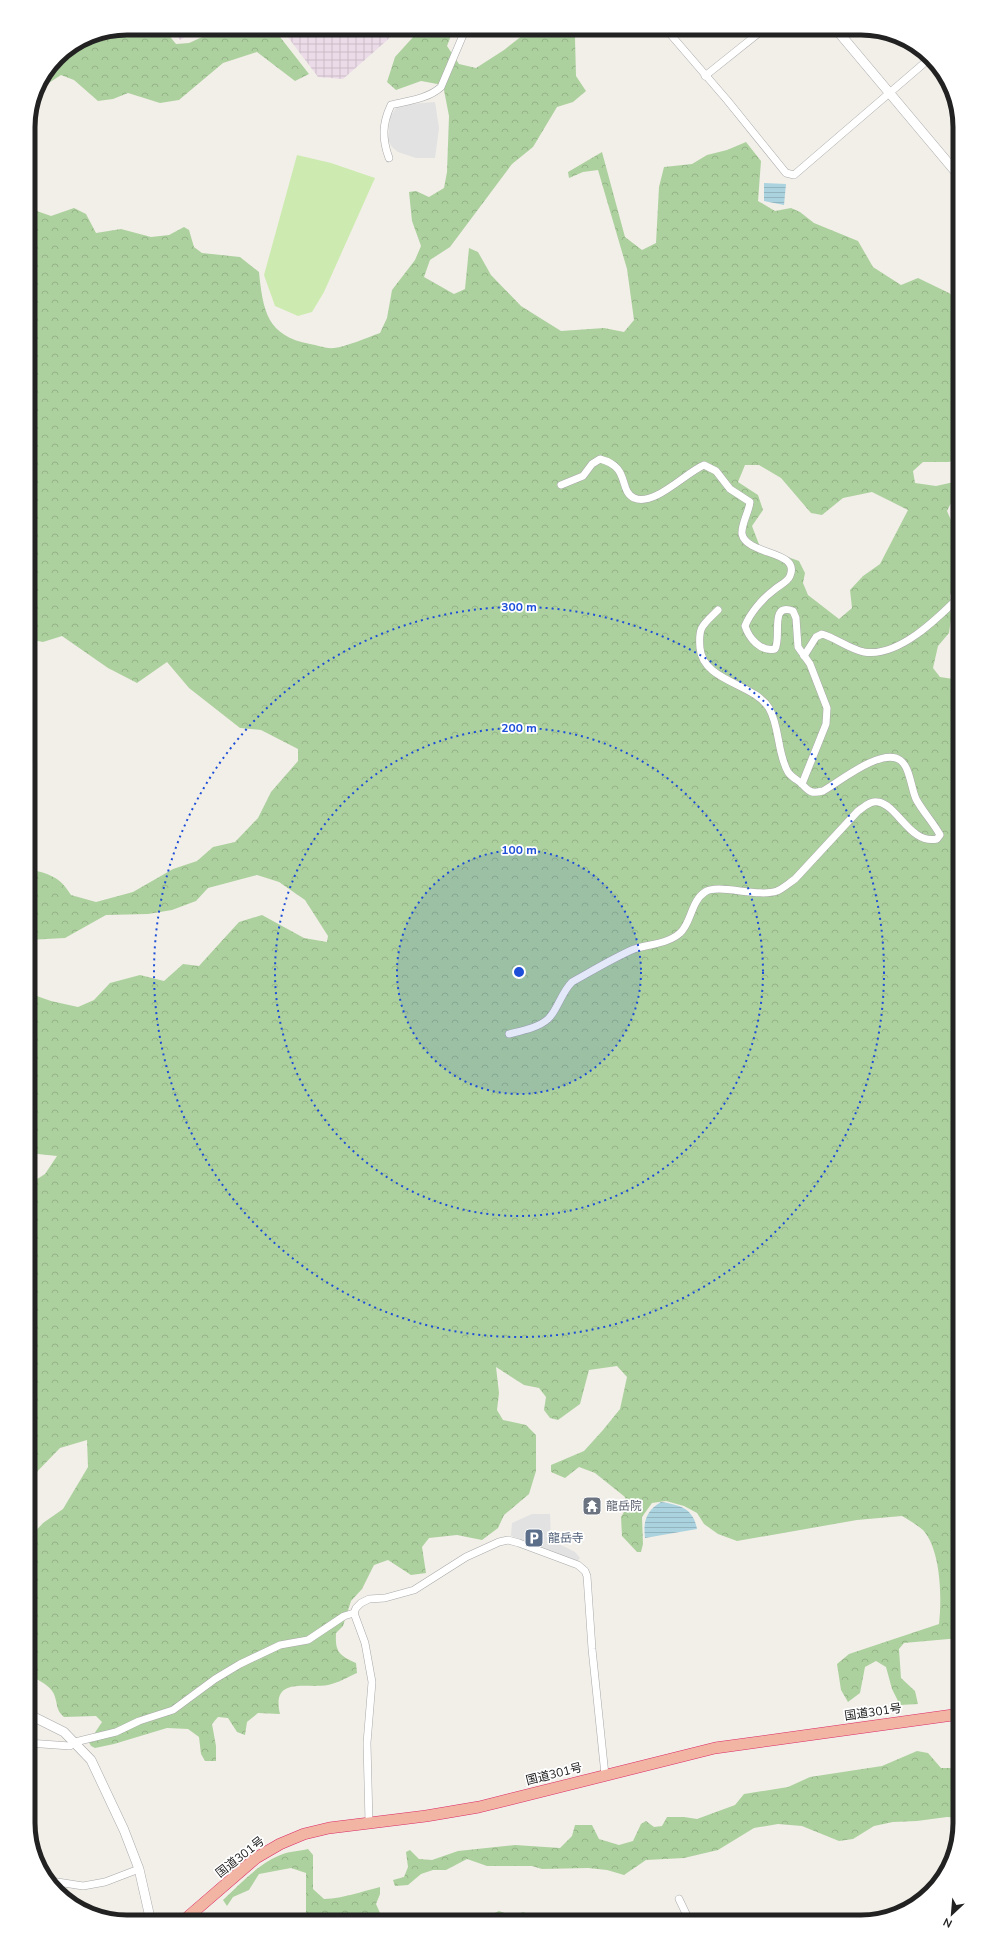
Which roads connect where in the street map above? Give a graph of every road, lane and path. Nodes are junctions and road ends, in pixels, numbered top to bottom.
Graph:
1 (463, 35) edge
2 (670, 35) edge
3 (756, 35) edge
4 (841, 35) edge
5 (926, 62) edge
6 (706, 76) junction
7 (889, 93) junction
8 (390, 158) dead end
9 (953, 169) edge
10 (561, 485) dead end
11 (953, 603) edge
12 (718, 610) dead end
13 (804, 656) junction
14 (802, 784) junction
15 (509, 1034) dead end
16 (354, 1613) junction
17 (953, 1715) edge
18 (35, 1717) edge
19 (75, 1742) junction
20 (35, 1744) edge
21 (605, 1775) junction
22 (369, 1822) junction
23 (140, 1869) junction
24 (56, 1881) edge
25 (679, 1899) dead end
26 (150, 1915) edge
27 (190, 1915) edge
28 (687, 1915) edge

1 - 8 street
2 - 6 street
3 - 6 street
4 - 7 street
5 - 7 street
6 - 7 street
7 - 9 street
10 - 13 street
11 - 13 street
12 - 14 street
13 - 14 street
14 - 15 street
16 - 19 street
16 - 21 street
16 - 22 street
17 - 21 highway, 国道301号
18 - 19 street
19 - 20 street
19 - 23 street
21 - 22 highway, 国道301号
22 - 27 highway, 国道301号
23 - 24 street
23 - 26 street
25 - 28 street

